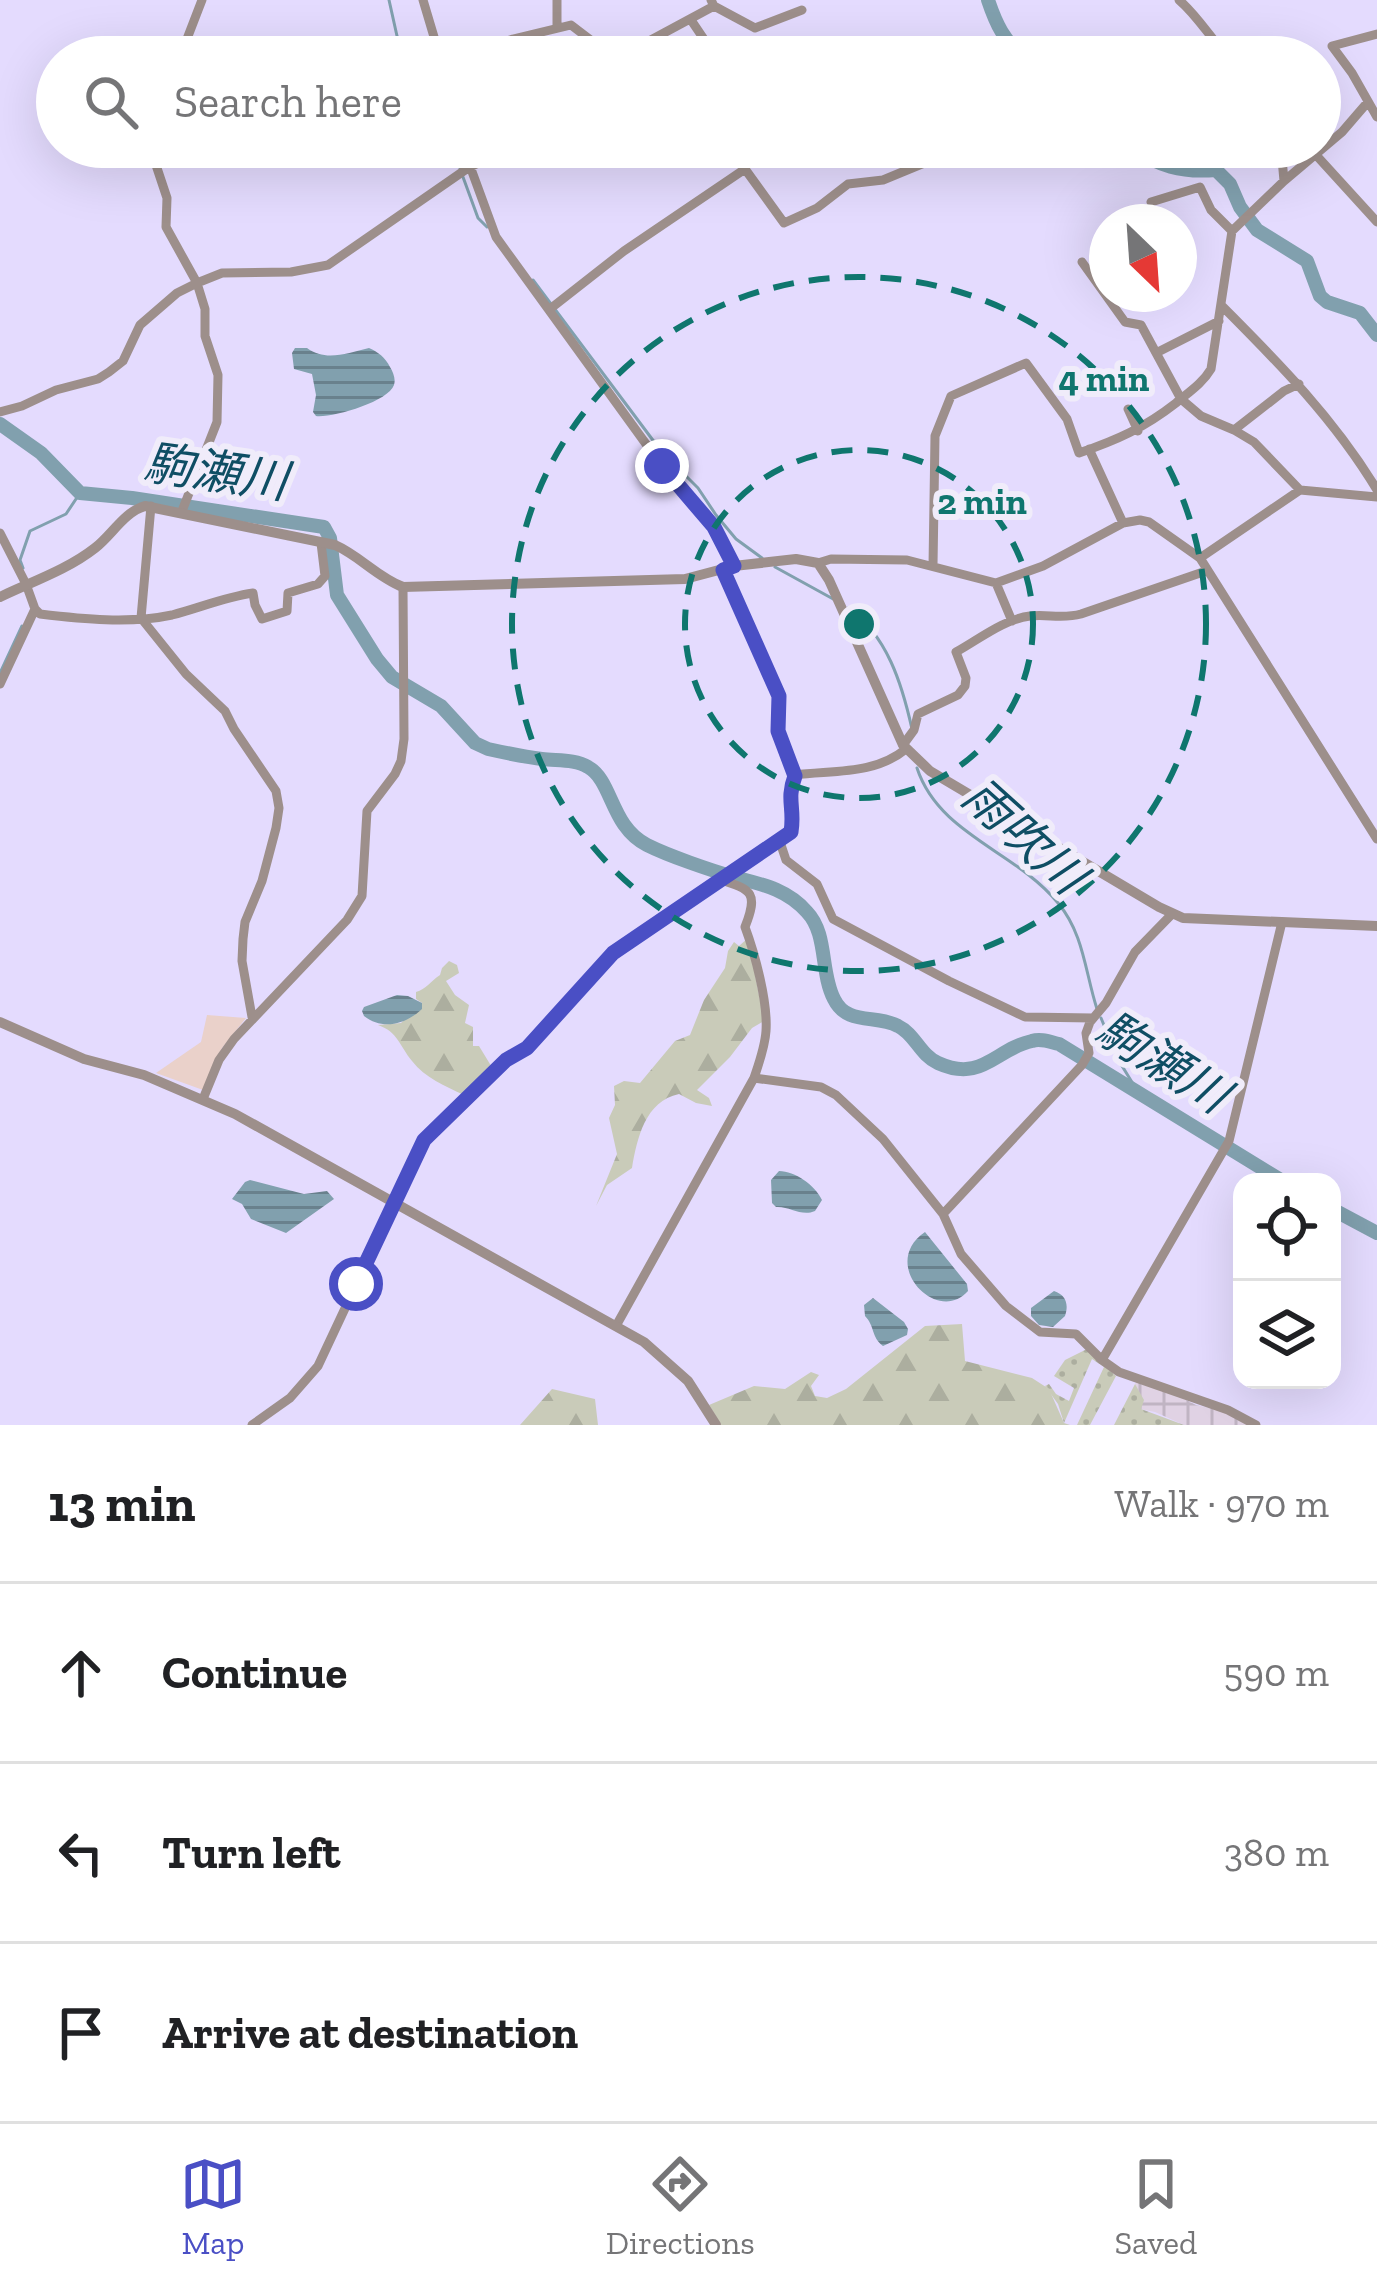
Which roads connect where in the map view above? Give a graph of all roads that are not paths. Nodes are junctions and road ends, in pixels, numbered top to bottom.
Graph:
1 (202, 0) edge
2 (423, 0) edge
3 (557, 0) edge
4 (1179, 0) edge
5 (713, 3) edge
6 (802, 10) dead end
7 (691, 20) junction
8 (557, 26) junction
9 (1377, 34) edge
10 (188, 36) edge
11 (434, 36) edge
12 (524, 36) edge
13 (585, 36) edge
14 (659, 36) edge
15 (702, 36) edge
16 (1210, 36) edge
17 (1341, 44) edge
18 (1341, 58) edge
19 (1367, 103) junction
20 (1377, 117) edge
21 (1341, 132) edge
22 (157, 168) edge
23 (469, 168) joint
24 (912, 168) edge
25 (1283, 168) edge
26 (1300, 168) edge
27 (1328, 168) edge
28 (745, 169) joint
29 (1285, 181) junction
30 (1151, 202) dead end
31 (1377, 222) edge
32 (1232, 231) junction
33 (1082, 262) dead end
34 (1089, 270) edge
35 (197, 283) junction
36 (1221, 305) junction
37 (550, 309) junction
38 (1119, 312) edge
39 (1219, 321) junction
40 (1156, 353) junction
41 (1299, 383) junction
42 (1181, 399) junction
43 (1128, 409) dead end
44 (0, 412) edge
45 (1234, 430) junction
46 (1138, 431) junction
47 (1089, 449) junction
48 (1300, 490) junction
49 (1377, 493) edge
50 (151, 506) junction
51 (182, 511) junction
52 (1124, 523) junction
53 (0, 532) edge
54 (327, 544) junction
55 (1200, 558) junction
56 (818, 563) junction
57 (933, 566) junction
58 (728, 568) junction
59 (1206, 571) junction
60 (996, 583) junction
61 (26, 584) junction
62 (403, 586) junction
63 (0, 597) edge
64 (34, 610) junction
65 (141, 618) junction
66 (1012, 621) junction
67 (0, 684) edge
68 (908, 744) junction
69 (795, 776) junction
70 (1377, 839) edge
71 (780, 842) junction
72 (726, 876) junction
73 (1172, 914) junction
74 (1282, 922) junction
75 (1377, 926) edge
76 (1097, 1014) junction
77 (252, 1017) junction
78 (0, 1022) edge
79 (754, 1078) junction
80 (203, 1099) junction
81 (394, 1202) junction
82 (943, 1214) junction
83 (616, 1326) junction
84 (1102, 1360) junction
85 (252, 1425) edge
86 (716, 1425) edge
87 (1256, 1425) edge

1 - 10 street
2 - 11 street
3 - 8 street
4 - 16 street
5 - 6 street
5 - 7 street
7 - 14 street
7 - 15 street
8 - 12 street
8 - 13 street
9 - 17 street
18 - 19 street
19 - 20 street
19 - 21 street
22 - 35 street
23 - 35 street
23 - 37 street
24 - 28 street
25 - 29 street
26 - 29 street
27 - 31 street
28 - 37 street
29 - 32 street
30 - 32 street
32 - 36 street
33 - 34 street
35 - 44 street
35 - 51 street
36 - 39 street
36 - 41 street
37 - 58 street
38 - 40 street
39 - 40 street
39 - 42 street
40 - 42 street
41 - 45 street
41 - 49 street
42 - 45 street
42 - 46 street
43 - 46 street
45 - 48 street
46 - 47 street
47 - 52 street
47 - 57 street
48 - 49 street
48 - 55 street
50 - 51 street
50 - 61 street
50 - 65 street
51 - 54 street
52 - 55 street
52 - 60 street
53 - 61 street
54 - 62 street
54 - 65 street
55 - 59 street
56 - 57 street
56 - 58 street
56 - 68 street
57 - 60 street
58 - 62 street
58 - 69 street
59 - 66 street
59 - 70 street
60 - 66 street
61 - 63 street
61 - 64 street
62 - 77 street
64 - 65 street
64 - 67 street
65 - 77 street
66 - 68 street
68 - 69 street
68 - 73 street
69 - 71 street
71 - 72 street
71 - 76 street
72 - 79 street
72 - 81 street
73 - 74 street
73 - 76 street
74 - 75 street
74 - 84 street
76 - 82 street
77 - 80 street
78 - 80 street
79 - 82 street
79 - 83 street
80 - 81 street
81 - 83 street
81 - 85 street
82 - 84 street
83 - 86 street
84 - 87 street

